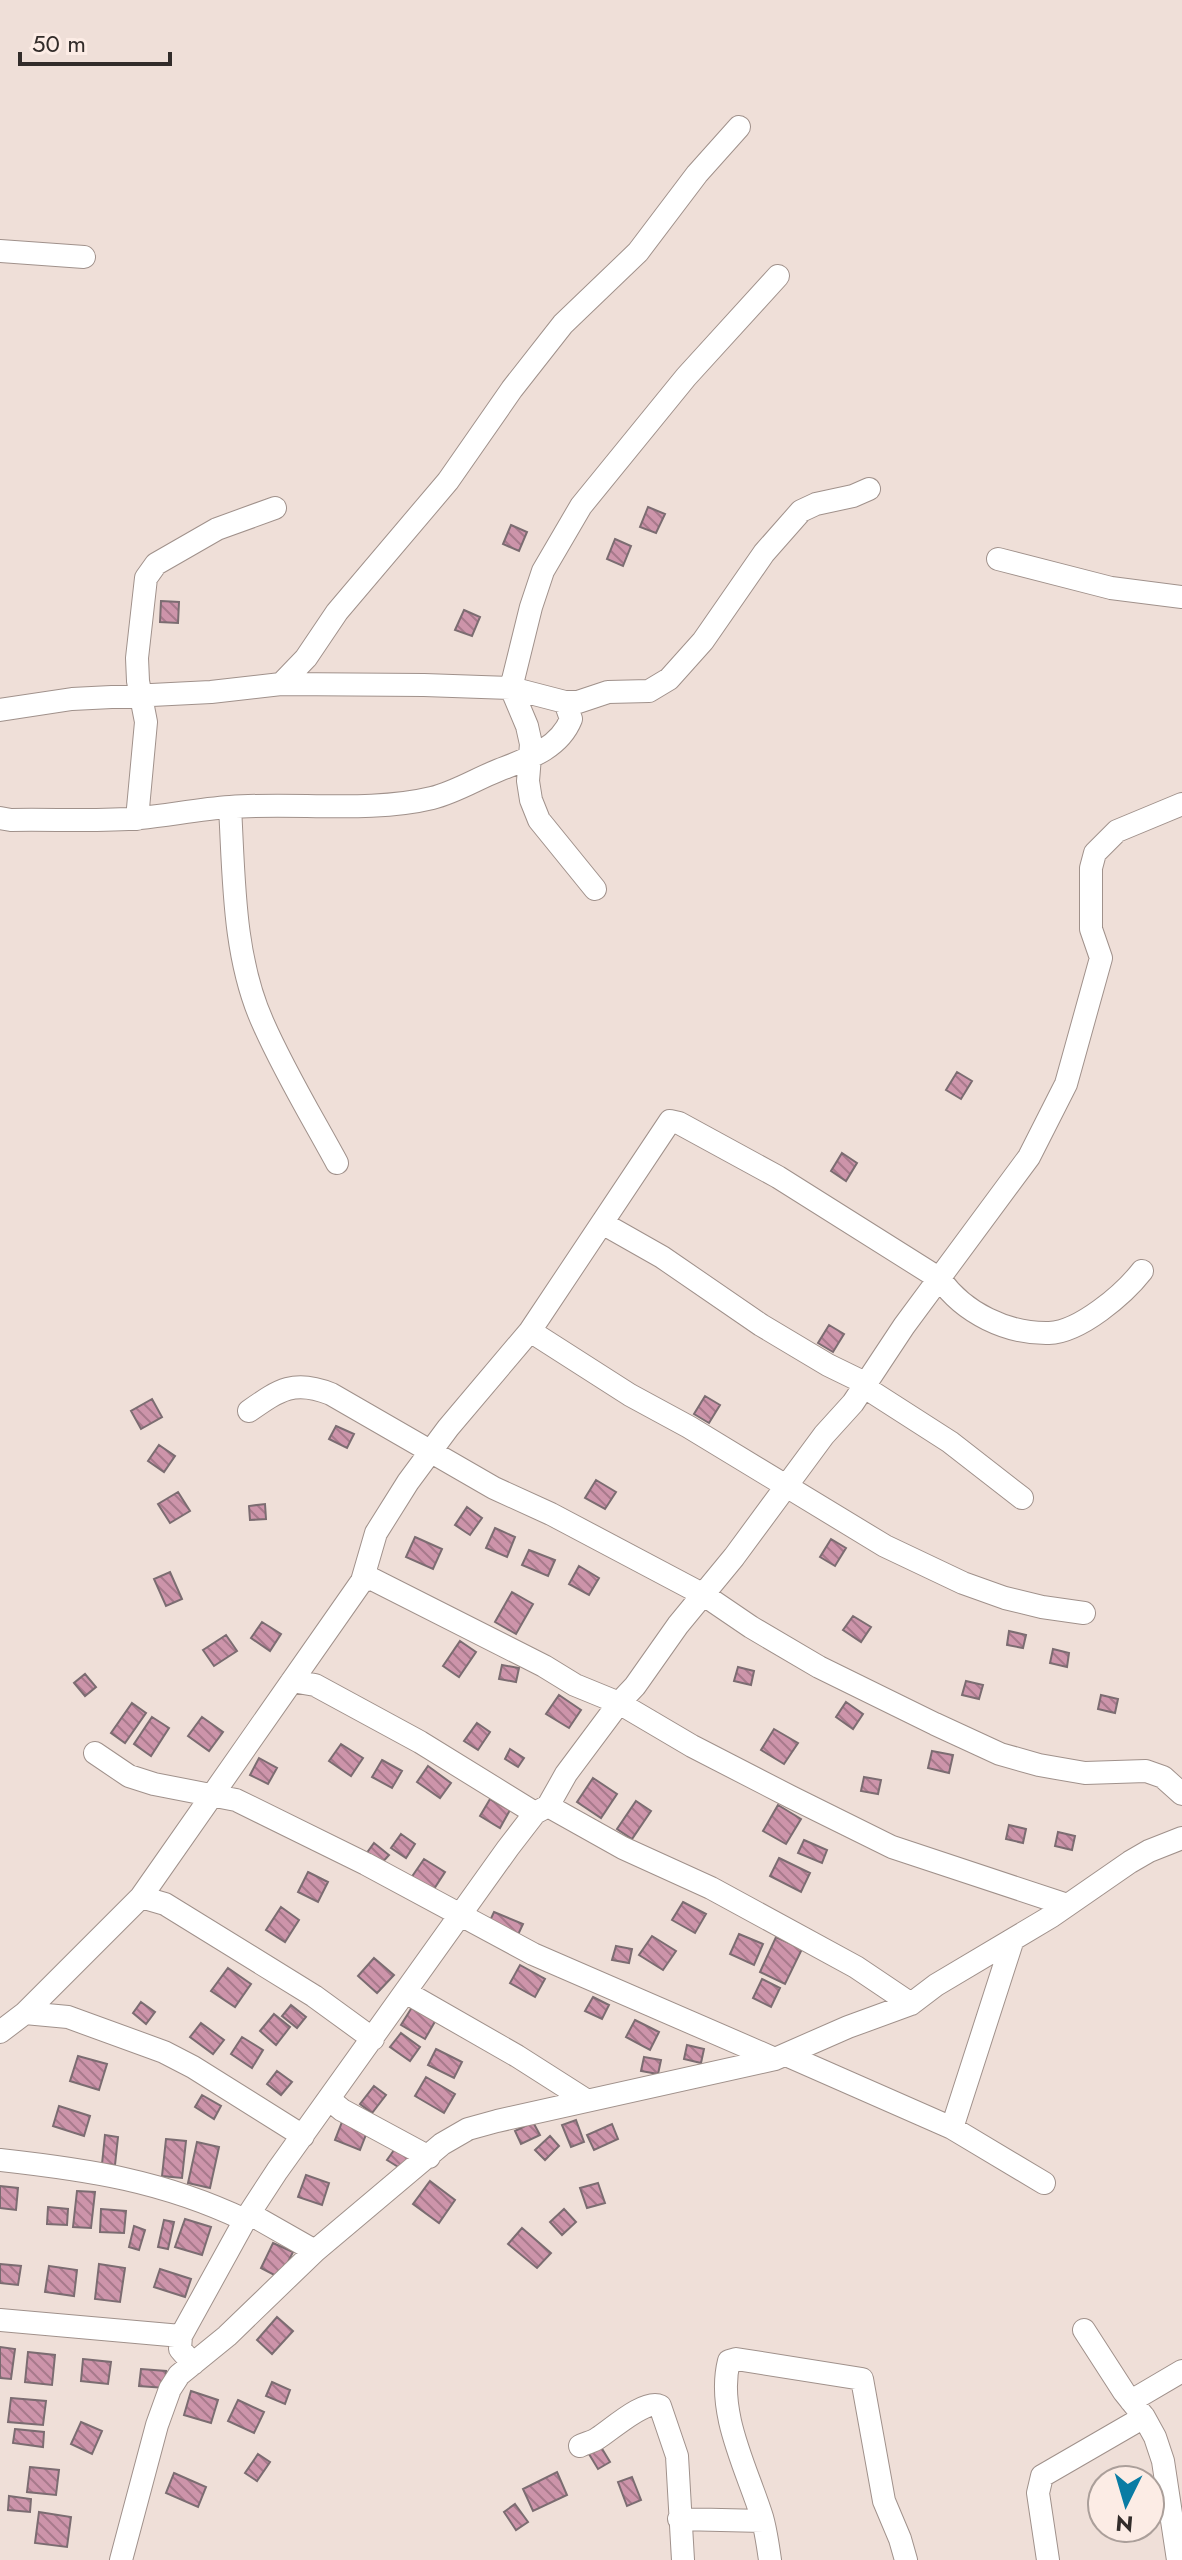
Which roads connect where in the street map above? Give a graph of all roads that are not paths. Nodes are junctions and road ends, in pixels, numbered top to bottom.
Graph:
1 (739, 127) dead end
2 (0, 251) edge
3 (84, 257) dead end
4 (778, 276) dead end
5 (869, 489) dead end
6 (275, 508) dead end
7 (998, 559) dead end
8 (1182, 597) edge
9 (281, 684) junction
10 (511, 688) junction
11 (142, 695) junction
12 (565, 702) junction
13 (0, 710) edge
14 (530, 759) junction
15 (1182, 804) edge
16 (230, 807) junction
17 (0, 818) edge
18 (137, 819) junction
19 (595, 889) dead end
20 (337, 1163) dead end
21 (602, 1223) junction
22 (1142, 1271) dead end
23 (940, 1279) junction
24 (530, 1331) junction
25 (865, 1383) junction
26 (249, 1411) dead end
27 (431, 1450) junction
28 (787, 1487) junction
29 (1022, 1498) dead end
30 (362, 1581) junction
31 (704, 1595) junction
32 (1084, 1613) dead end
33 (292, 1681) junction
34 (619, 1703) junction
35 (95, 1753) dead end
36 (1182, 1794) edge
37 (213, 1796) junction
38 (542, 1809) junction
39 (1182, 1838) edge
40 (141, 1897) junction
41 (1067, 1905) junction
42 (458, 1917) junction
43 (1012, 1942) junction
44 (407, 1993) junction
45 (911, 2004) junction
46 (25, 2013) junction
47 (0, 2032) edge
48 (373, 2039) junction
49 (780, 2057) junction
50 (330, 2100) junction
51 (586, 2100) junction
52 (952, 2128) junction
53 (303, 2136) junction
54 (429, 2157) junction
55 (0, 2160) edge
56 (1044, 2183) dead end
57 (247, 2217) junction
58 (315, 2251) junction
59 (0, 2320) edge
60 (1084, 2330) dead end
61 (181, 2336) junction
62 (193, 2364) junction
63 (1182, 2371) edge
64 (1138, 2409) junction
65 (580, 2446) dead end
66 (679, 2519) junction
67 (763, 2521) junction
68 (121, 2560) edge
69 (683, 2560) edge
70 (770, 2560) edge
71 (906, 2560) edge
72 (1048, 2560) edge
73 (1178, 2560) edge

1 - 9 street
2 - 3 street
4 - 10 street
5 - 12 street
6 - 11 street
7 - 8 street
9 - 10 street
9 - 11 street
10 - 12 street
10 - 14 street
11 - 13 street
11 - 18 street
12 - 14 street
14 - 16 street
14 - 19 street
15 - 23 street
16 - 18 street
16 - 20 street
17 - 18 street
21 - 23 street
21 - 24 street
21 - 25 street
22 - 23 street
23 - 25 street
24 - 27 street
24 - 28 street
25 - 28 street
25 - 29 street
26 - 27 street
27 - 30 street
27 - 31 street
28 - 31 street
28 - 32 street
30 - 33 street
30 - 34 street
31 - 34 street
31 - 36 street
33 - 37 street
33 - 38 street
34 - 38 street
34 - 41 street
35 - 37 street
37 - 40 street
37 - 42 street
38 - 42 street
38 - 45 street
39 - 41 street
40 - 46 street
40 - 48 street
41 - 43 street
42 - 44 street
42 - 49 street
43 - 45 street
43 - 52 street
44 - 48 street
44 - 51 street
45 - 49 street
46 - 47 street
46 - 53 street
48 - 50 street
49 - 51 street
49 - 52 street
50 - 53 street
50 - 54 street
51 - 54 street
52 - 56 street
53 - 57 street
54 - 58 street
55 - 57 street
57 - 58 street
57 - 61 street
58 - 62 street
59 - 61 street
60 - 64 street
61 - 62 street
62 - 68 street
63 - 64 street
64 - 72 street
64 - 73 street
65 - 66 street
66 - 67 street
66 - 69 street
67 - 70 street
67 - 71 street

